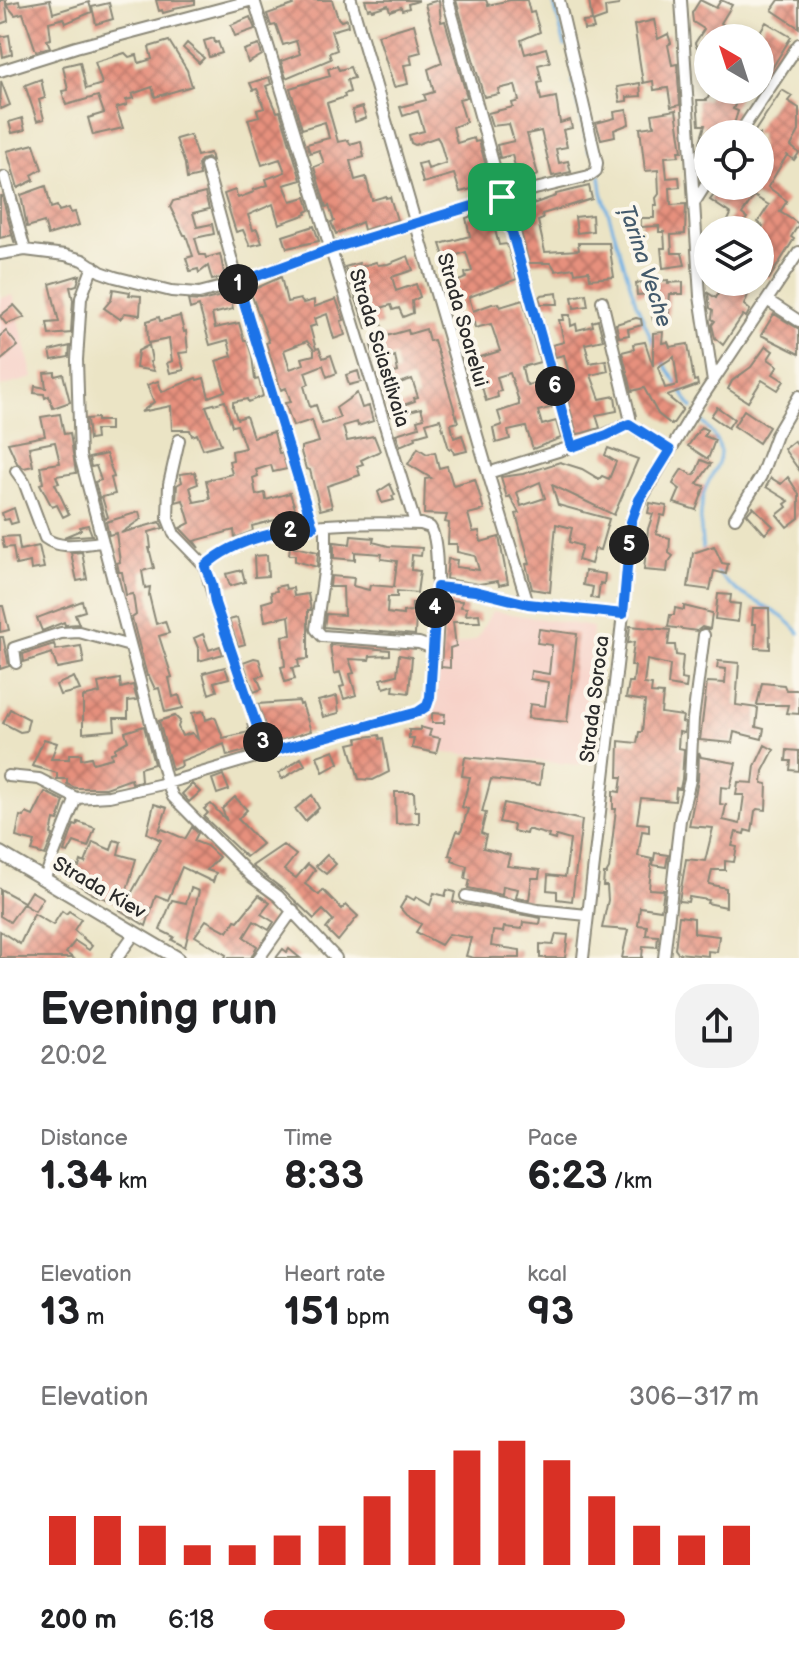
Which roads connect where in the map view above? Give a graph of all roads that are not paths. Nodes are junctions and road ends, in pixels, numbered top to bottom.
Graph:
1 (254, 0) edge
2 (351, 0) edge
3 (448, 0) edge
4 (559, 0) edge
5 (681, 0) edge
6 (799, 44) edge
7 (1, 69) edge
8 (748, 120) edge
9 (206, 166) dead end
10 (694, 173) edge
11 (5, 177) dead end
12 (502, 197) junction
13 (696, 200) edge
14 (416, 223) junction
15 (331, 249) junction
16 (25, 250) junction
17 (799, 252) edge
18 (0, 254) edge
19 (93, 266) junction
20 (238, 283) junction
21 (767, 300) junction
22 (602, 301) dead end
23 (799, 321) edge
24 (713, 382) junction
25 (799, 396) edge
26 (629, 424) junction
27 (179, 440) dead end
28 (572, 447) junction
29 (670, 450) junction
30 (16, 471) dead end
31 (488, 473) junction
32 (735, 518) dead end
33 (415, 523) junction
34 (326, 526) junction
35 (313, 527) junction
36 (101, 542) junction
37 (205, 566) junction
38 (437, 587) junction
39 (528, 604) junction
40 (623, 614) junction
41 (704, 635) dead end
42 (130, 646) junction
43 (433, 648) junction
44 (16, 663) dead end
45 (266, 753) junction
46 (8, 776) dead end
47 (167, 783) junction
48 (76, 798) junction
49 (0, 853) edge
50 (44, 880) junction
51 (466, 896) dead end
52 (293, 910) junction
53 (587, 915) junction
54 (135, 933) junction
55 (117, 958) edge
56 (177, 958) edge
57 (259, 958) edge
58 (336, 958) edge
59 (583, 958) edge
60 (664, 958) edge

1 - 7 street
1 - 15 street, Strada Sciastlivaia
2 - 14 street, Strada Soarelui
3 - 12 street
4 - 12 street
5 - 10 street
6 - 8 street
9 - 20 street
11 - 16 street
12 - 14 street
12 - 28 street
13 - 24 street
14 - 15 street
14 - 31 street, Strada Soarelui
15 - 20 street
15 - 33 street, Strada Sciastlivaia
16 - 18 street
16 - 19 street
17 - 21 street, Strada Soroca
19 - 20 street
19 - 36 street
20 - 35 street
21 - 23 street
21 - 24 street, Strada Soroca
22 - 26 street
24 - 29 street, Strada Soroca
25 - 32 street
26 - 28 street
26 - 29 street
27 - 37 street
28 - 31 street
29 - 40 street, Strada Soroca
30 - 36 street
31 - 39 street, Strada Soarelui
33 - 34 street
33 - 38 street
34 - 35 street
34 - 43 street
35 - 37 street
36 - 42 street
37 - 45 street
38 - 39 street
38 - 43 street
39 - 40 street
40 - 53 street, Strada Soroca
41 - 60 street
42 - 44 street
42 - 47 street
43 - 45 street
45 - 47 street
46 - 48 street
47 - 48 street
47 - 52 street
48 - 50 street
49 - 50 main road, Strada Kiev
50 - 54 main road, Strada Kiev
51 - 53 street
52 - 57 street
52 - 58 street
53 - 59 street, Strada Soroca
54 - 55 street
54 - 56 main road, Strada Kiev

